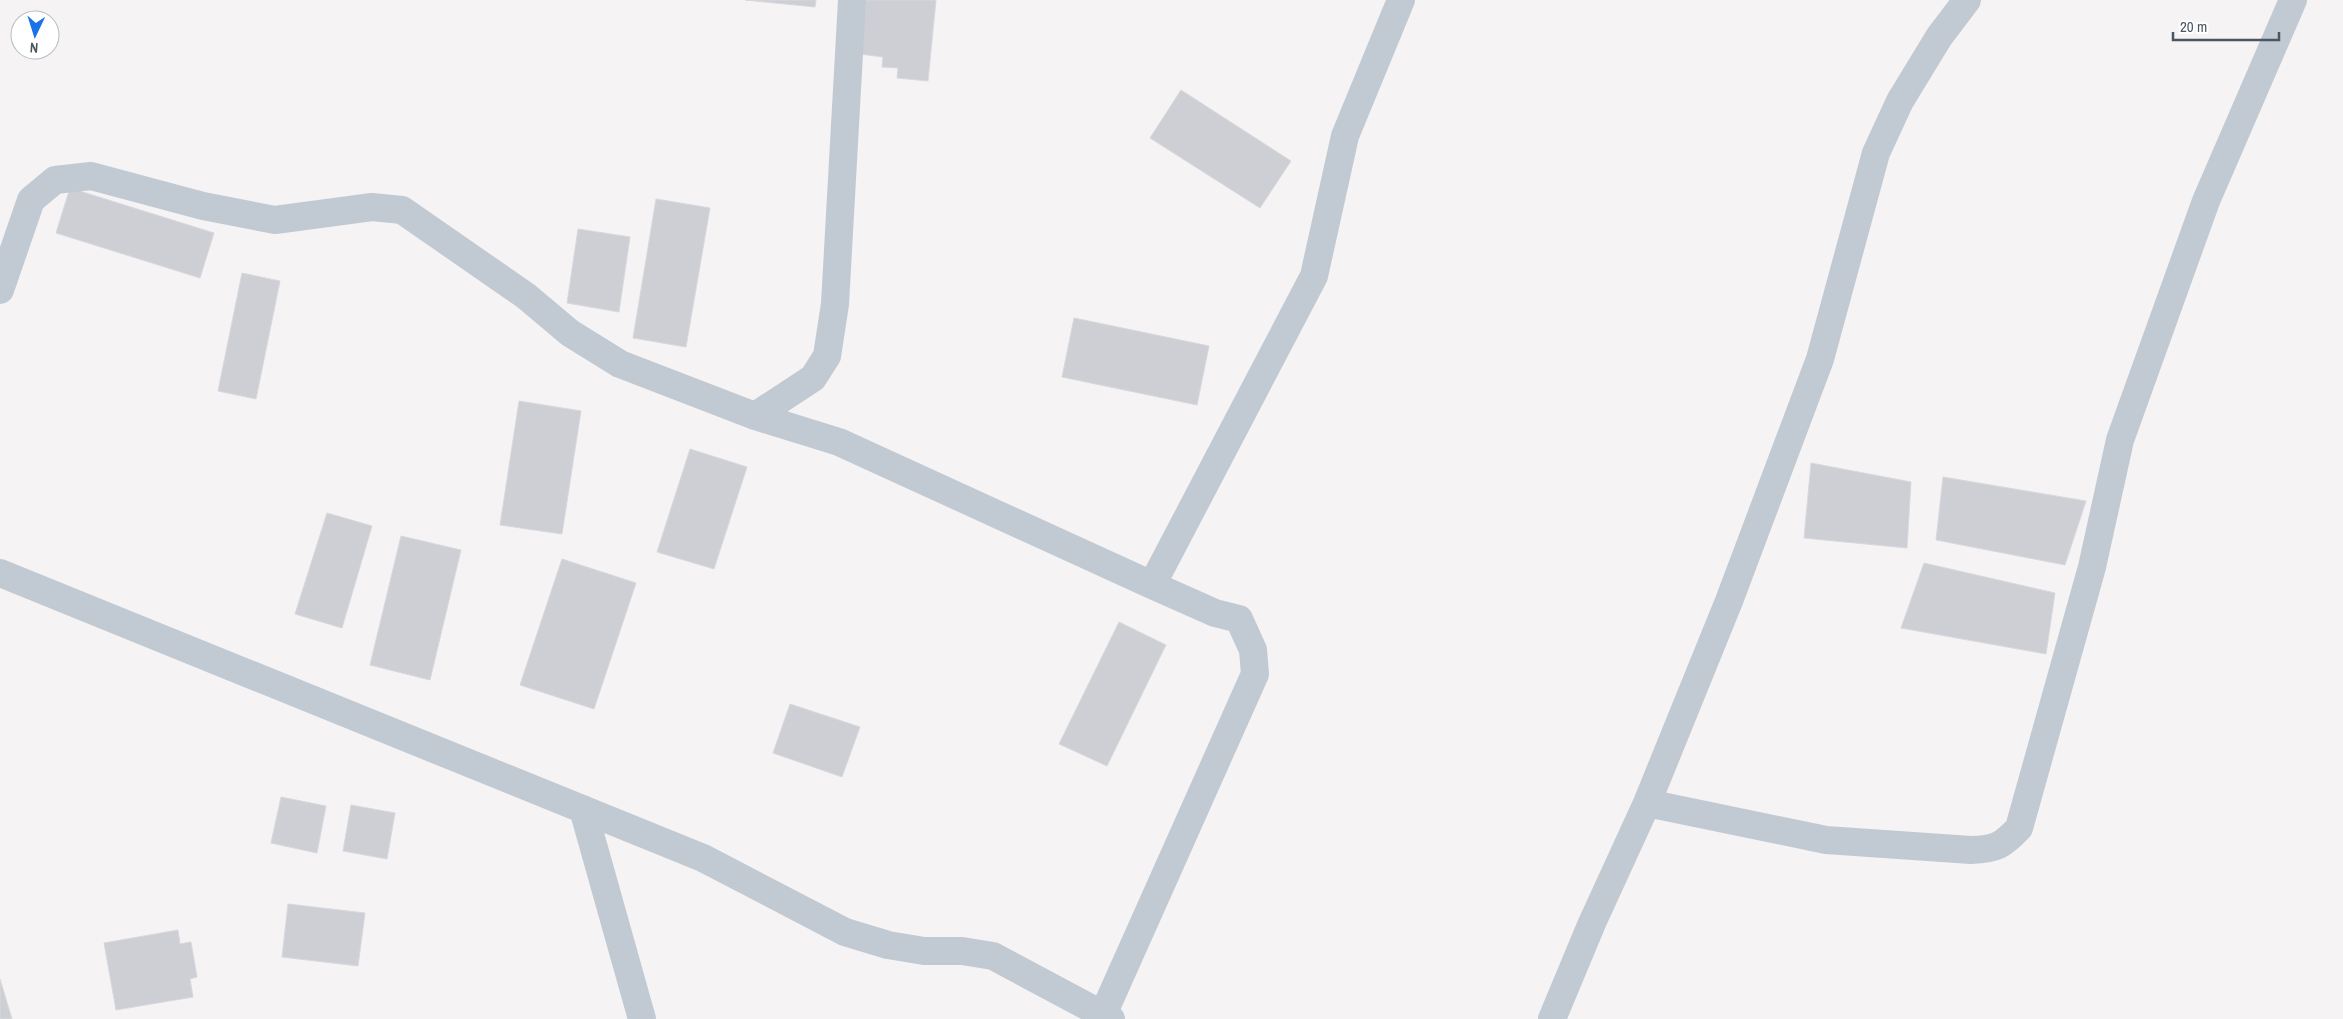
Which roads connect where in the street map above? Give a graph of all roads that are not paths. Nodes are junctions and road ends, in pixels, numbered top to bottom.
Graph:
1 (852, 0) edge
2 (1401, 0) edge
3 (1967, 0) edge
4 (2293, 0) edge
5 (0, 290) edge
6 (754, 416) junction
7 (0, 573) edge
8 (1152, 585) junction
9 (1647, 803) junction
10 (583, 809) junction
11 (1104, 1018) edge
12 (642, 1019) edge
13 (1552, 1019) edge

1 - 6 street
2 - 8 street
3 - 9 street
4 - 9 street
5 - 6 street
6 - 8 street
7 - 10 street
8 - 11 street
9 - 13 street
10 - 11 street
10 - 12 street

